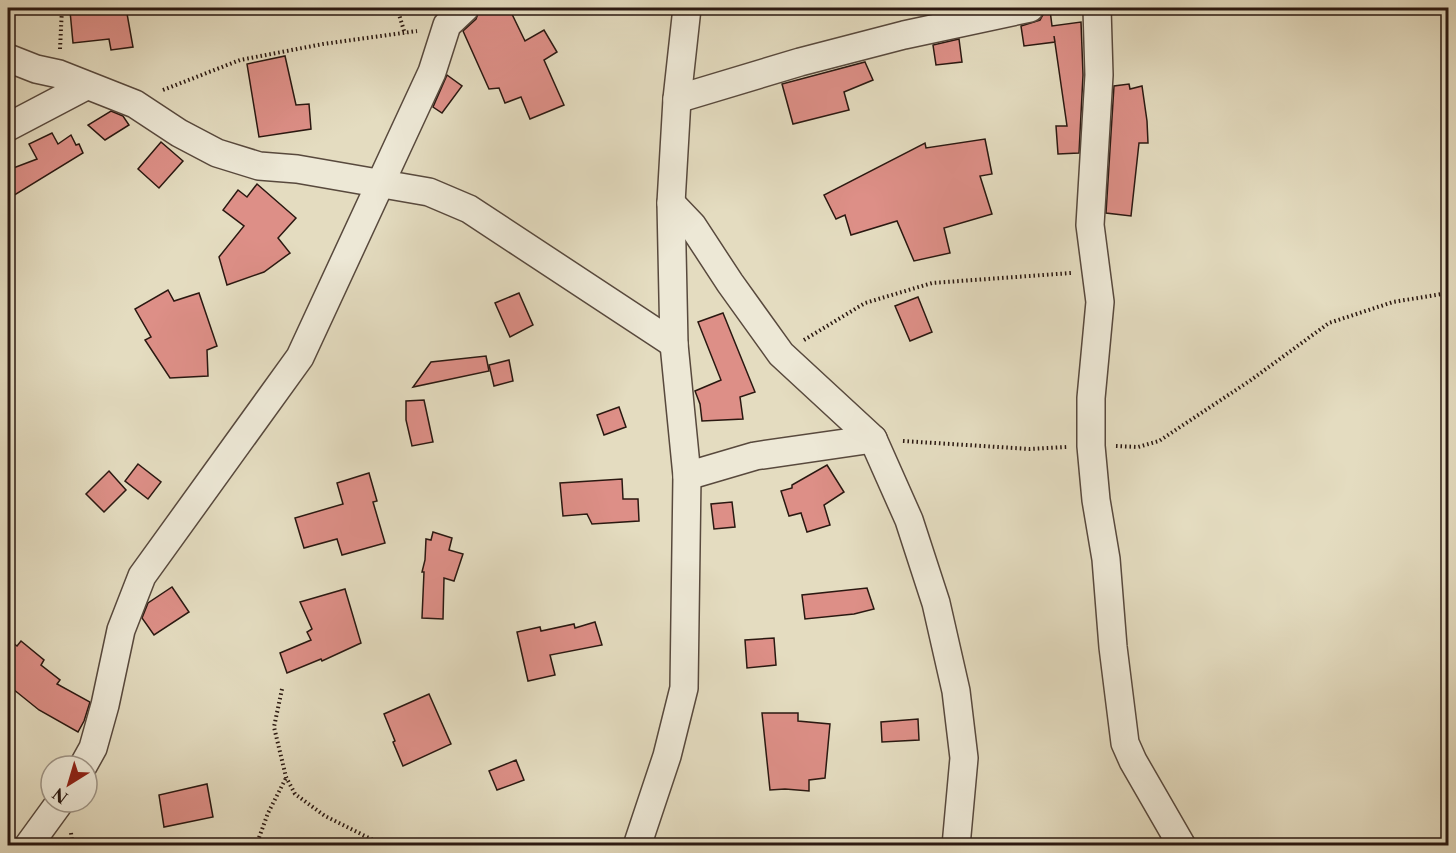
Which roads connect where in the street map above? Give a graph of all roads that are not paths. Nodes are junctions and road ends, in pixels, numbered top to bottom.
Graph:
1 (687, 8) edge
2 (1030, 8) edge
3 (1097, 8) edge
4 (456, 16) edge
5 (8, 58) edge
6 (86, 86) junction
7 (677, 99) junction
8 (8, 127) edge
9 (380, 184) junction
10 (671, 203) junction
11 (674, 344) junction
12 (873, 439) junction
13 (687, 476) junction
14 (89, 754) edge
15 (51, 814) edge
16 (28, 846) edge
17 (637, 846) edge
18 (956, 846) edge
19 (1182, 846) edge

1 - 7 street
2 - 7 street
3 - 19 street
4 - 9 street
5 - 6 street
6 - 8 street
6 - 9 street
7 - 10 street
9 - 11 street
9 - 14 street
10 - 11 street
10 - 12 street
11 - 13 street
12 - 13 street
12 - 18 street
13 - 17 street
15 - 16 street

